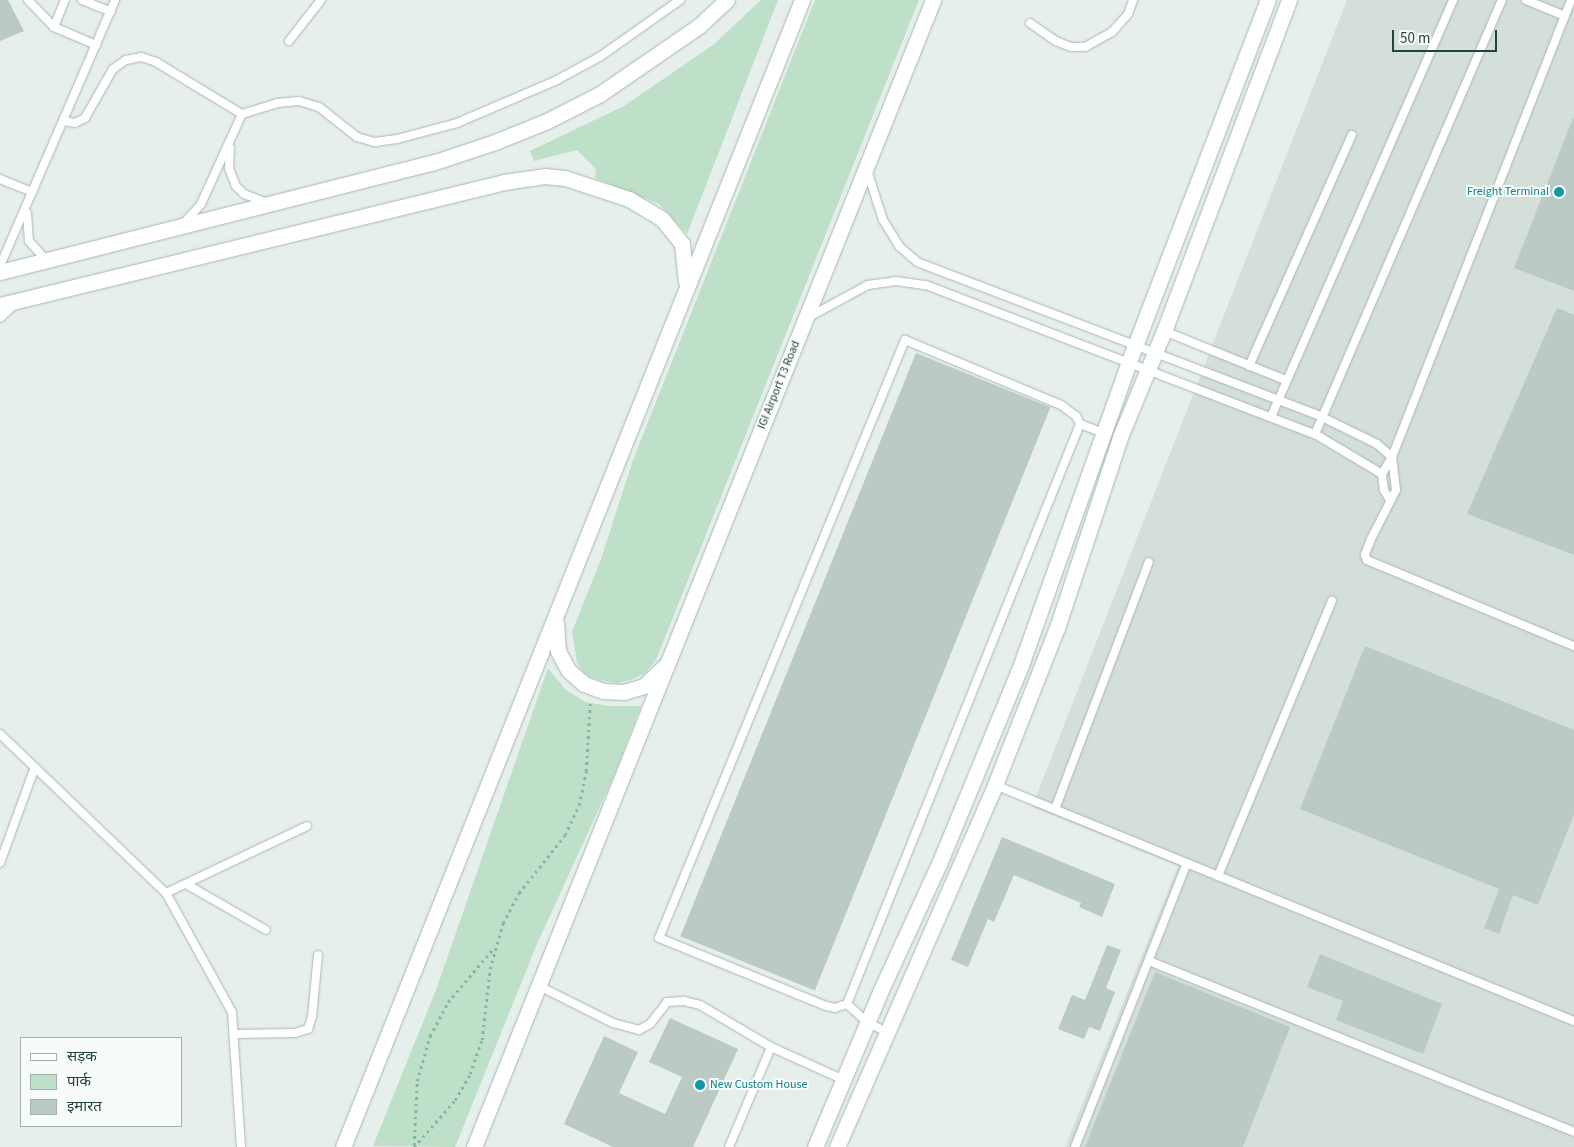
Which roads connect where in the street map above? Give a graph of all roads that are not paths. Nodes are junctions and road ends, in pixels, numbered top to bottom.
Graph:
1 (28, 0) edge
2 (65, 0) edge
3 (82, 0) edge
4 (115, 0) edge
5 (322, 0) edge
6 (680, 0) edge
7 (727, 0) edge
8 (802, 0) edge
9 (933, 0) edge
10 (1133, 0) edge
11 (1268, 0) edge
12 (1289, 0) edge
13 (1453, 0) edge
14 (1502, 0) edge
15 (1526, 0) edge
16 (1571, 0) edge
17 (110, 12) junction
18 (1565, 16) junction
19 (1030, 23) dead end
20 (54, 26) junction
21 (289, 41) dead end
22 (96, 45) junction
23 (242, 114) junction
24 (64, 121) junction
25 (1352, 135) dead end
26 (231, 141) junction
27 (866, 166) junction
28 (0, 179) edge
29 (33, 192) junction
30 (279, 203) junction
31 (28, 204) junction
32 (178, 228) junction
33 (50, 260) junction
34 (0, 266) edge
35 (0, 272) edge
36 (684, 294) junction
37 (20, 300) junction
38 (0, 305) edge
39 (0, 318) edge
40 (805, 320) junction
41 (1164, 331) junction
42 (1135, 345) junction
43 (1155, 352) junction
44 (1128, 364) junction
45 (1249, 366) junction
46 (1146, 372) junction
47 (1284, 380) junction
48 (1278, 400) junction
49 (1322, 416) junction
50 (1271, 417) junction
51 (1080, 424) junction
52 (1103, 433) junction
53 (1315, 434) junction
54 (1392, 457) junction
55 (1382, 474) junction
56 (1390, 500) junction
57 (1149, 562) dead end
58 (1332, 601) dead end
59 (558, 610) junction
60 (1574, 646) edge
61 (672, 655) junction
62 (0, 734) edge
63 (35, 767) junction
64 (995, 785) junction
65 (1055, 809) junction
66 (307, 826) dead end
67 (0, 864) edge
68 (1187, 864) junction
69 (1218, 876) junction
70 (186, 884) junction
71 (166, 893) junction
72 (266, 930) dead end
73 (318, 955) dead end
74 (1149, 960) junction
75 (539, 986) junction
76 (847, 1004) junction
77 (1574, 1021) edge
78 (867, 1022) junction
79 (886, 1031) junction
80 (234, 1034) junction
81 (771, 1047) junction
82 (842, 1079) junction
83 (1574, 1132) edge
84 (241, 1147) edge
85 (343, 1147) edge
86 (474, 1147) edge
87 (729, 1147) edge
88 (815, 1147) edge
89 (837, 1147) edge
90 (1075, 1147) edge

1 - 20 lane
2 - 20 lane
3 - 17 lane
4 - 17 lane
5 - 21 lane
6 - 23 lane
7 - 30 main road
8 - 36 main road
9 - 27 main road, IGI Airport T3 Road
10 - 19 lane
11 - 42 main road
12 - 41 main road
13 - 47 lane
14 - 49 lane
15 - 18 lane
16 - 18 lane
17 - 22 lane
18 - 54 lane
20 - 22 lane
22 - 24 lane
23 - 24 lane
23 - 26 lane
24 - 29 lane
25 - 45 lane
26 - 30 lane
26 - 32 lane
27 - 40 main road, IGI Airport T3 Road
27 - 42 lane
28 - 29 lane
29 - 31 lane
30 - 32 main road
31 - 33 lane
31 - 34 lane
32 - 33 main road
33 - 35 main road
36 - 37 main road
36 - 59 main road
37 - 38 main road
37 - 39 lane
40 - 44 lane
40 - 61 main road, IGI Airport T3 Road
41 - 43 main road
41 - 45 lane
42 - 43 lane
42 - 44 main road
43 - 46 main road
43 - 48 lane
44 - 46 lane
44 - 52 main road
45 - 47 lane
46 - 50 lane
46 - 64 main road
47 - 48 lane
48 - 49 lane
48 - 50 lane
49 - 53 lane
49 - 54 lane
50 - 53 lane
51 - 52 lane
51 - 76 lane
51 - 76 lane
52 - 78 main road
53 - 55 lane
54 - 55 lane
54 - 56 lane
55 - 56 lane
56 - 60 lane
57 - 65 lane
58 - 69 lane
59 - 61 main road
59 - 85 main road
61 - 75 main road
62 - 63 lane
63 - 67 lane
63 - 71 lane
64 - 65 lane
64 - 79 main road
65 - 68 lane
66 - 70 lane
68 - 69 lane
68 - 74 lane
69 - 77 lane
70 - 71 lane
70 - 72 lane
71 - 80 lane
73 - 80 lane
74 - 83 lane
74 - 90 lane
75 - 81 lane
75 - 86 main road
76 - 78 lane
78 - 79 lane
78 - 82 main road
79 - 89 main road
80 - 84 lane
81 - 82 lane
81 - 87 lane
82 - 88 main road

